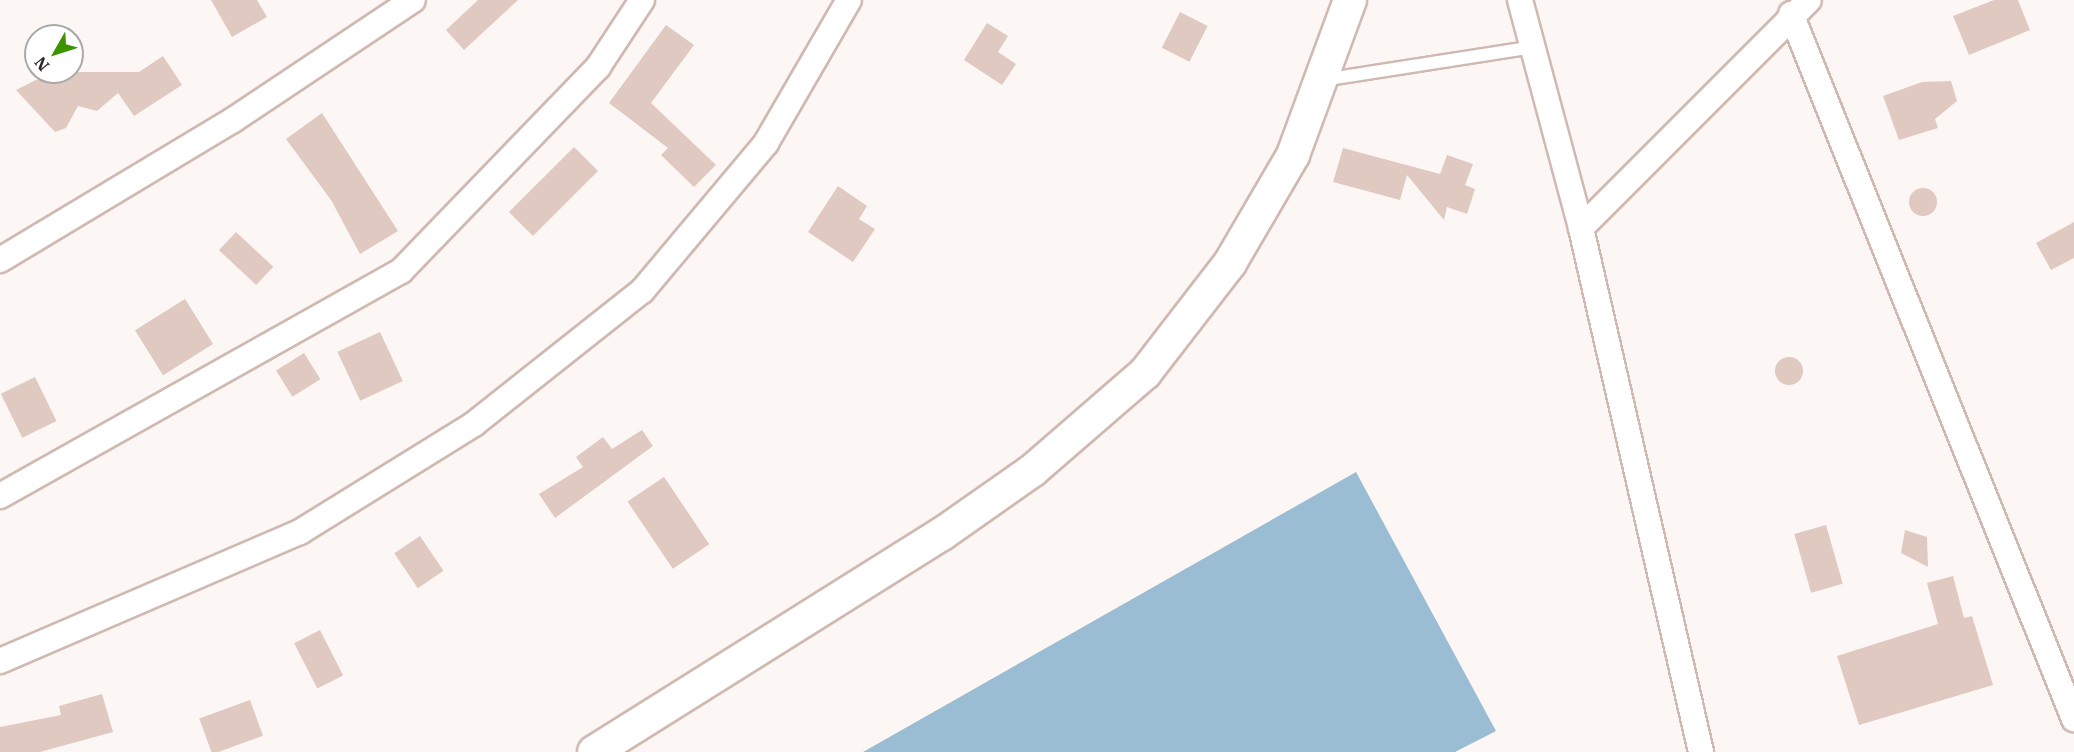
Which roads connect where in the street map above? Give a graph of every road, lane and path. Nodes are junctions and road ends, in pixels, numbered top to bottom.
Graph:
1 (413, 0) edge
2 (642, 0) edge
3 (849, 0) edge
4 (1350, 0) edge
5 (1520, 0) edge
6 (1800, 7) edge
7 (1533, 47) junction
8 (1322, 80) junction
9 (1581, 228) junction
10 (0, 260) edge
11 (0, 496) edge
12 (0, 661) edge
13 (2074, 719) edge
14 (594, 752) edge
15 (1701, 752) edge

1 - 10 street
2 - 11 street
3 - 12 street
4 - 8 street
5 - 7 street
6 - 9 street
6 - 13 street
7 - 8 lane
7 - 9 street
8 - 14 street
9 - 15 street

